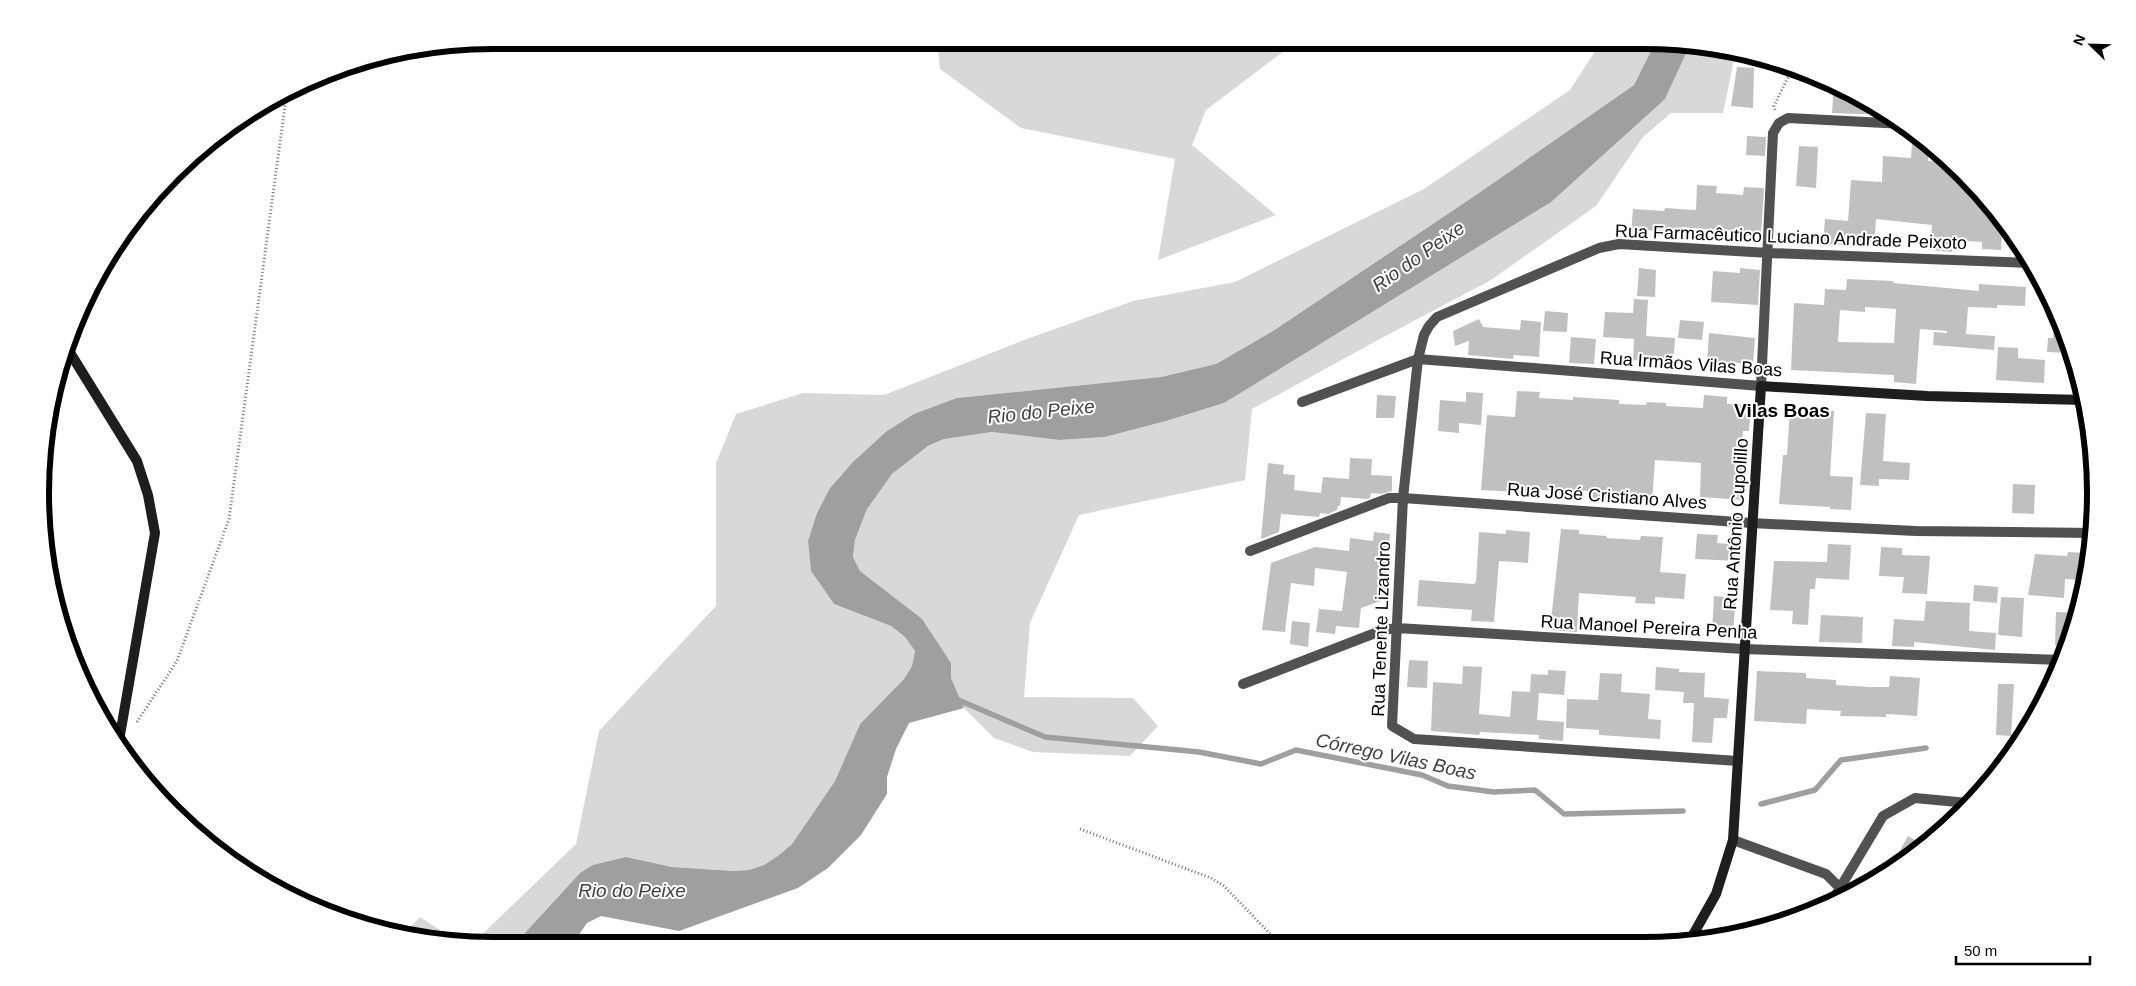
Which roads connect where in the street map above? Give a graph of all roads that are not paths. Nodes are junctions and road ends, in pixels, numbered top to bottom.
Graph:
1 (1889, 123) edge
2 (1769, 252) junction
3 (2023, 263) edge
4 (1424, 335) joint
5 (71, 354) edge
6 (1418, 359) junction
7 (1761, 386) junction
8 (2077, 400) edge
9 (1302, 402) dead end
10 (1403, 498) junction
11 (1752, 522) junction
12 (2085, 533) edge
13 (1250, 551) dead end
14 (1397, 628) junction
15 (1744, 649) junction
16 (2054, 660) edge
17 (1243, 684) dead end
18 (120, 734) edge
19 (1738, 761) junction
20 (1961, 802) edge
21 (1733, 840) junction
22 (1846, 888) edge
23 (1842, 889) edge
24 (1694, 934) edge

1 - 2 street, Rua Antônio Cupolillo
2 - 3 street, Rua Farmacêutico Luciano Andrade Peixoto
2 - 4 street, Rua Farmacêutico Luciano Andrade Peixoto
2 - 7 street, Rua Antônio Cupolillo
4 - 6 street, Rua Tenente Lizandro
5 - 18 street
6 - 7 street, Rua Irmãos Vilas Boas
6 - 9 street, Rua Irmãos Vilas Boas
6 - 10 street, Rua Tenente Lizandro
7 - 8 street, Rua Irmãos Vilas Boas
7 - 11 street, Rua Antônio Cupolillo
10 - 11 street, Rua José Cristiano Alves
10 - 13 street, Rua José Cristiano Alves
10 - 14 street, Rua Tenente Lizandro
11 - 12 street, Rua José Cristiano Alves
11 - 15 street, Rua Antônio Cupolillo
14 - 15 street, Rua Manoel Pereira Penha
14 - 17 street, Rua Manoel Pereira Penha
14 - 19 street, Rua Tenente Lizandro
15 - 16 street, Rua Manoel Pereira Penha
15 - 19 street, Rua Antônio Cupolillo
19 - 21 street, Rua Antônio Cupolillo
20 - 22 street
21 - 23 street
21 - 24 street, Rua Antônio Cupolillo

